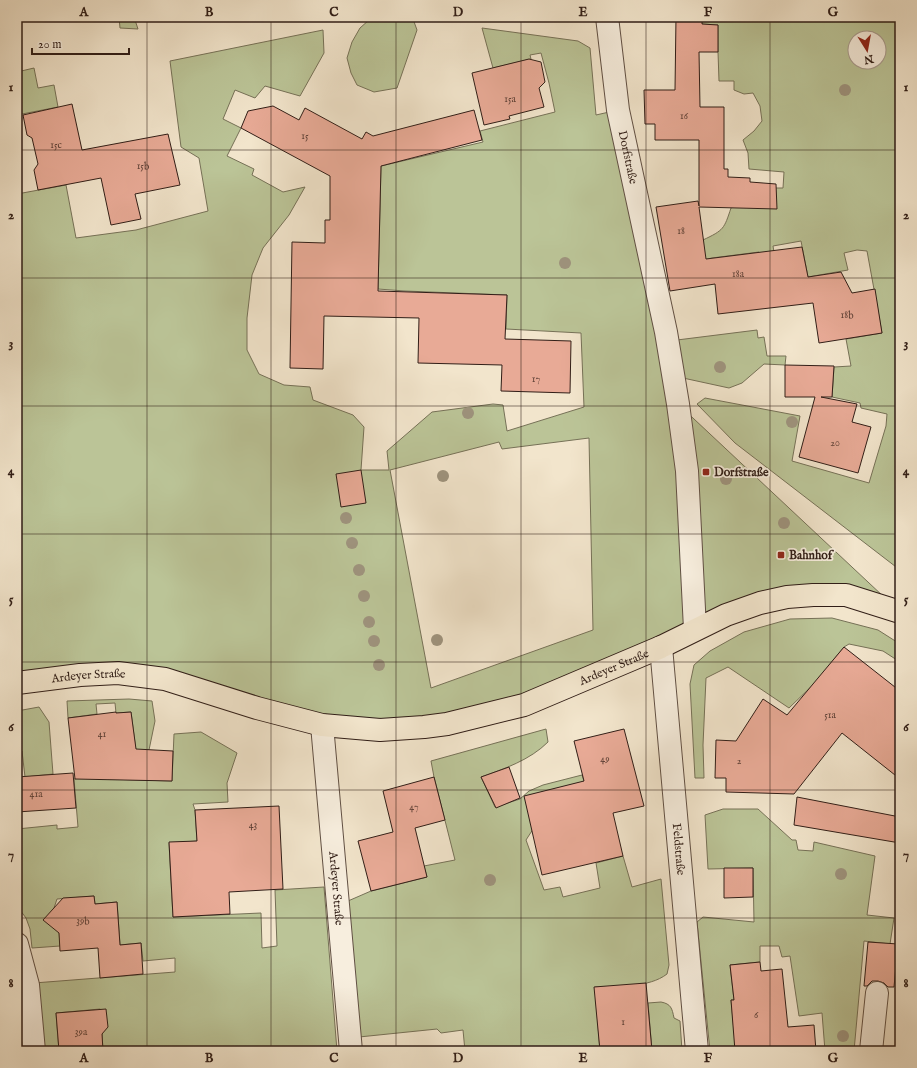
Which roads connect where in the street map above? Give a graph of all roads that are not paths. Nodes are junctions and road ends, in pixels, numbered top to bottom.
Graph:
1 (607, 17) edge
2 (900, 612) edge
3 (695, 630) junction
4 (661, 647) junction
5 (17, 683) edge
6 (322, 725) junction
7 (17, 944) edge
8 (877, 993) dead end
9 (34, 1051) edge
10 (351, 1051) edge
11 (697, 1051) edge
12 (871, 1051) edge

1 - 3 street, Dorfstraße
2 - 3 main road, Ardeyer Straße
3 - 4 main road, Ardeyer Straße
4 - 6 main road, Ardeyer Straße
4 - 11 street, Feldstraße
5 - 6 main road, Ardeyer Straße
6 - 10 street, Ardeyer Straße
7 - 9 street
8 - 12 street

